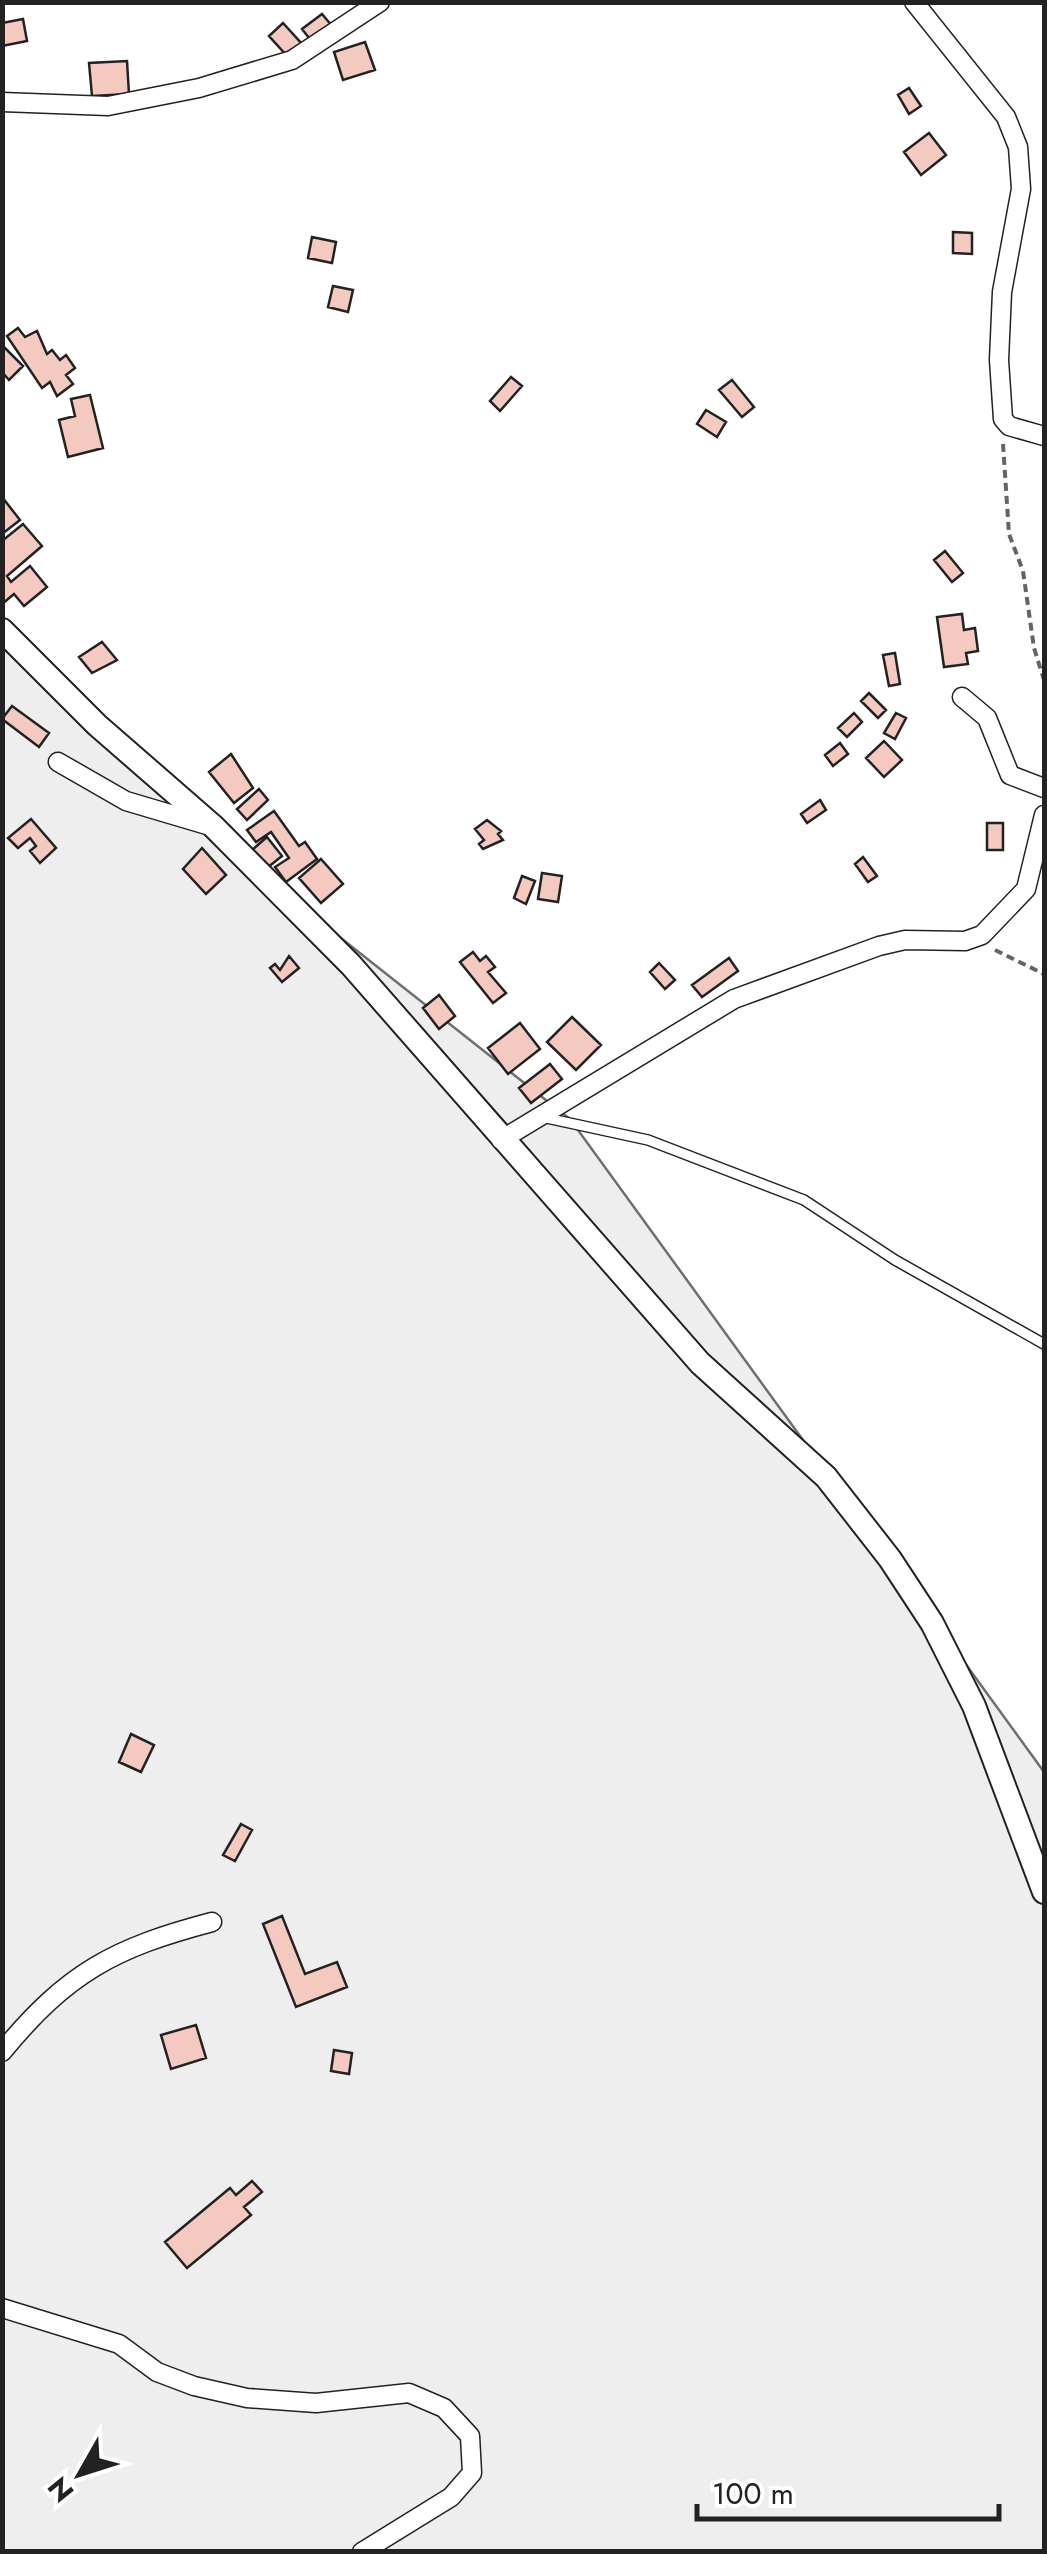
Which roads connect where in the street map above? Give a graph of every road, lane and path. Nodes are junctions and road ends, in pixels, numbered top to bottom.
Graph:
1 (380, 2) edge
2 (914, 2) edge
3 (2, 102) edge
4 (1003, 419) junction
5 (1044, 436) edge
6 (2, 630) edge
7 (1044, 680) edge
8 (962, 697) dead end
9 (58, 762) dead end
10 (1044, 788) edge
11 (1044, 815) edge
12 (212, 826) junction
13 (971, 939) junction
14 (1044, 974) edge
15 (540, 1117) junction
16 (501, 1140) junction
17 (1044, 1344) edge
18 (1044, 1892) edge
19 (212, 1922) dead end
20 (2, 2052) edge
21 (2, 2308) edge
22 (362, 2552) edge

1 - 3 street
2 - 4 street
4 - 5 street
4 - 7 path
6 - 12 street
8 - 10 street
9 - 12 street
11 - 13 street
12 - 16 street
13 - 14 path
13 - 15 street
15 - 16 street
15 - 17 lane
16 - 18 street
19 - 20 street
21 - 22 street

